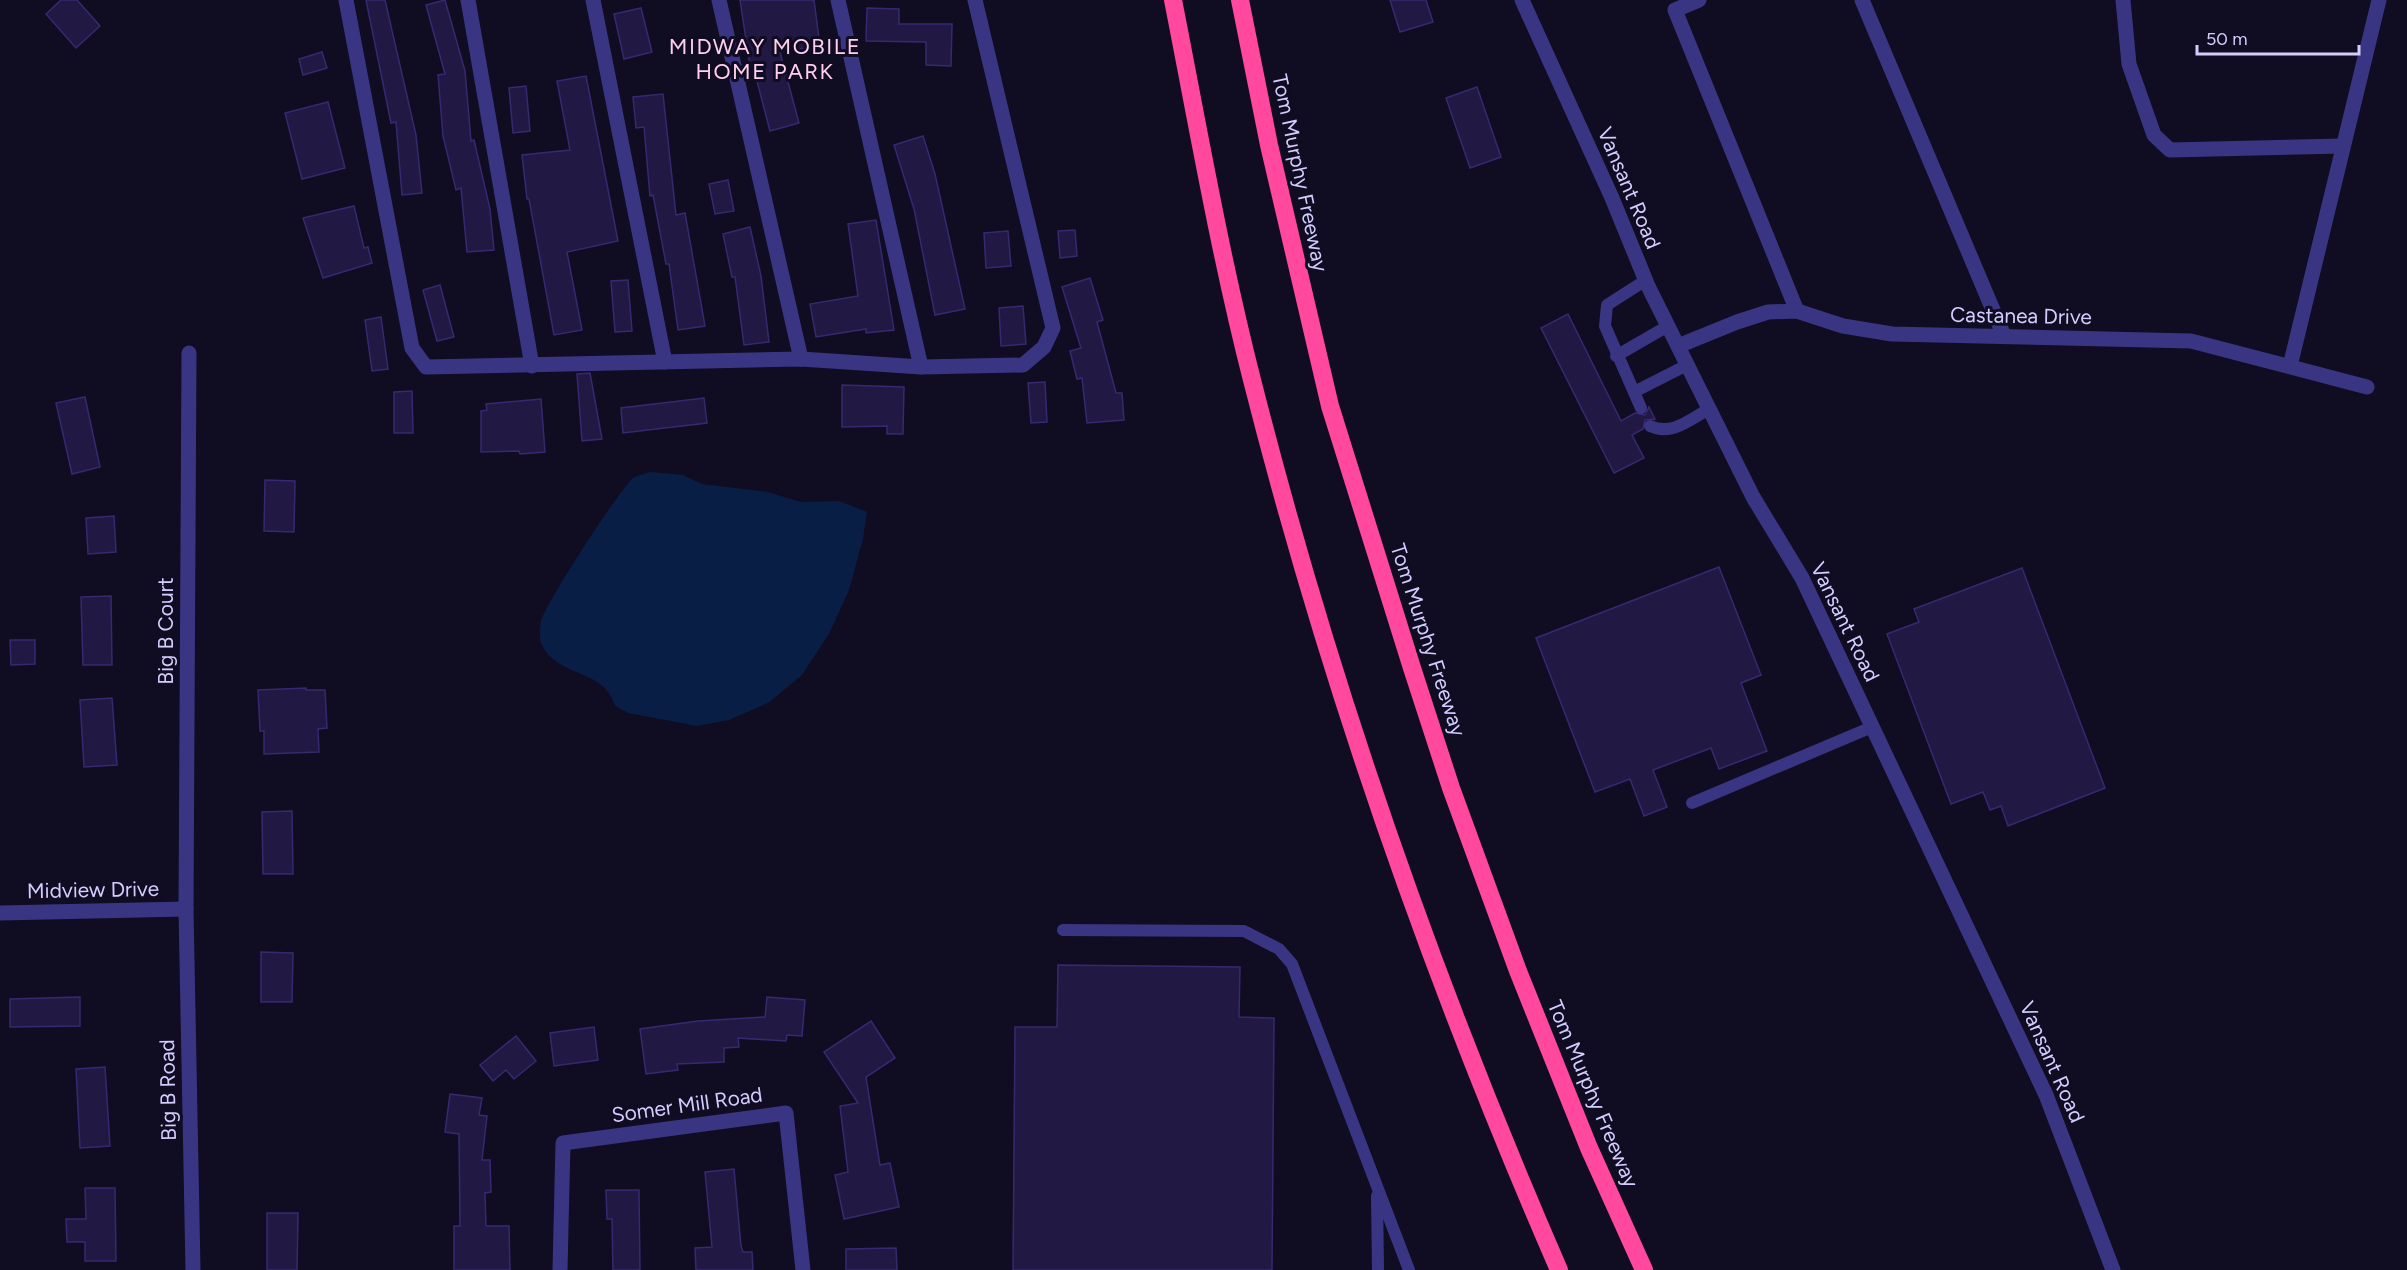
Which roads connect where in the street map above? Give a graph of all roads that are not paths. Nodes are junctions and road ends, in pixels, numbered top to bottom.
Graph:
1 (346, 0) edge
2 (468, 0) edge
3 (592, 0) edge
4 (719, 0) edge
5 (838, 0) edge
6 (975, 0) edge
7 (1173, 0) edge
8 (1240, 0) edge
9 (1522, 0) edge
10 (1699, 0) edge
11 (1862, 0) edge
12 (2123, 0) edge
13 (2379, 0) edge
14 (1672, 5) edge
15 (2343, 146) junction
16 (1646, 280) junction
17 (1797, 312) junction
18 (1668, 327) junction
19 (2004, 336) junction
20 (1678, 346) junction
21 (189, 353) dead end
22 (1616, 356) junction
23 (801, 359) junction
24 (664, 362) junction
25 (1687, 365) junction
26 (532, 366) junction
27 (2290, 366) junction
28 (921, 367) junction
29 (2367, 387) dead end
30 (1634, 392) junction
31 (1641, 408) dead end
32 (1709, 409) junction
33 (1656, 428) dead end
34 (1872, 727) junction
35 (1692, 803) dead end
36 (186, 909) junction
37 (0, 913) edge
38 (1063, 930) dead end
39 (1376, 1187) junction
40 (193, 1270) edge
41 (560, 1270) edge
42 (803, 1270) edge
43 (1378, 1270) edge
44 (1409, 1270) edge
45 (1559, 1270) edge
46 (1644, 1270) edge
47 (2113, 1270) edge

1 - 26 street
2 - 26 street
3 - 24 street
4 - 23 street
5 - 28 street
6 - 28 street
7 - 45 highway
8 - 46 highway, Tom Murphy Freeway
9 - 16 street, Vansant Road
10 - 14 street
11 - 19 street
12 - 15 street
13 - 15 street
14 - 17 street
15 - 27 street
16 - 18 street, Vansant Road
16 - 22 lane
17 - 19 street, Castanea Drive
17 - 20 street, Castanea Drive
18 - 20 street, Vansant Road
18 - 22 lane
19 - 27 street, Castanea Drive
20 - 25 street, Vansant Road
21 - 36 street, Big B Court
22 - 30 lane
23 - 24 street
23 - 28 street
24 - 26 street
25 - 30 lane
25 - 32 street, Vansant Road
27 - 29 street, Castanea Drive
30 - 31 lane
32 - 33 lane
32 - 34 street, Vansant Road
34 - 35 lane
34 - 47 street, Vansant Road
36 - 37 street, Midview Drive
36 - 40 street, Big B Road
38 - 39 lane
39 - 43 lane
39 - 44 lane
41 - 42 street, Somer Mill Road

